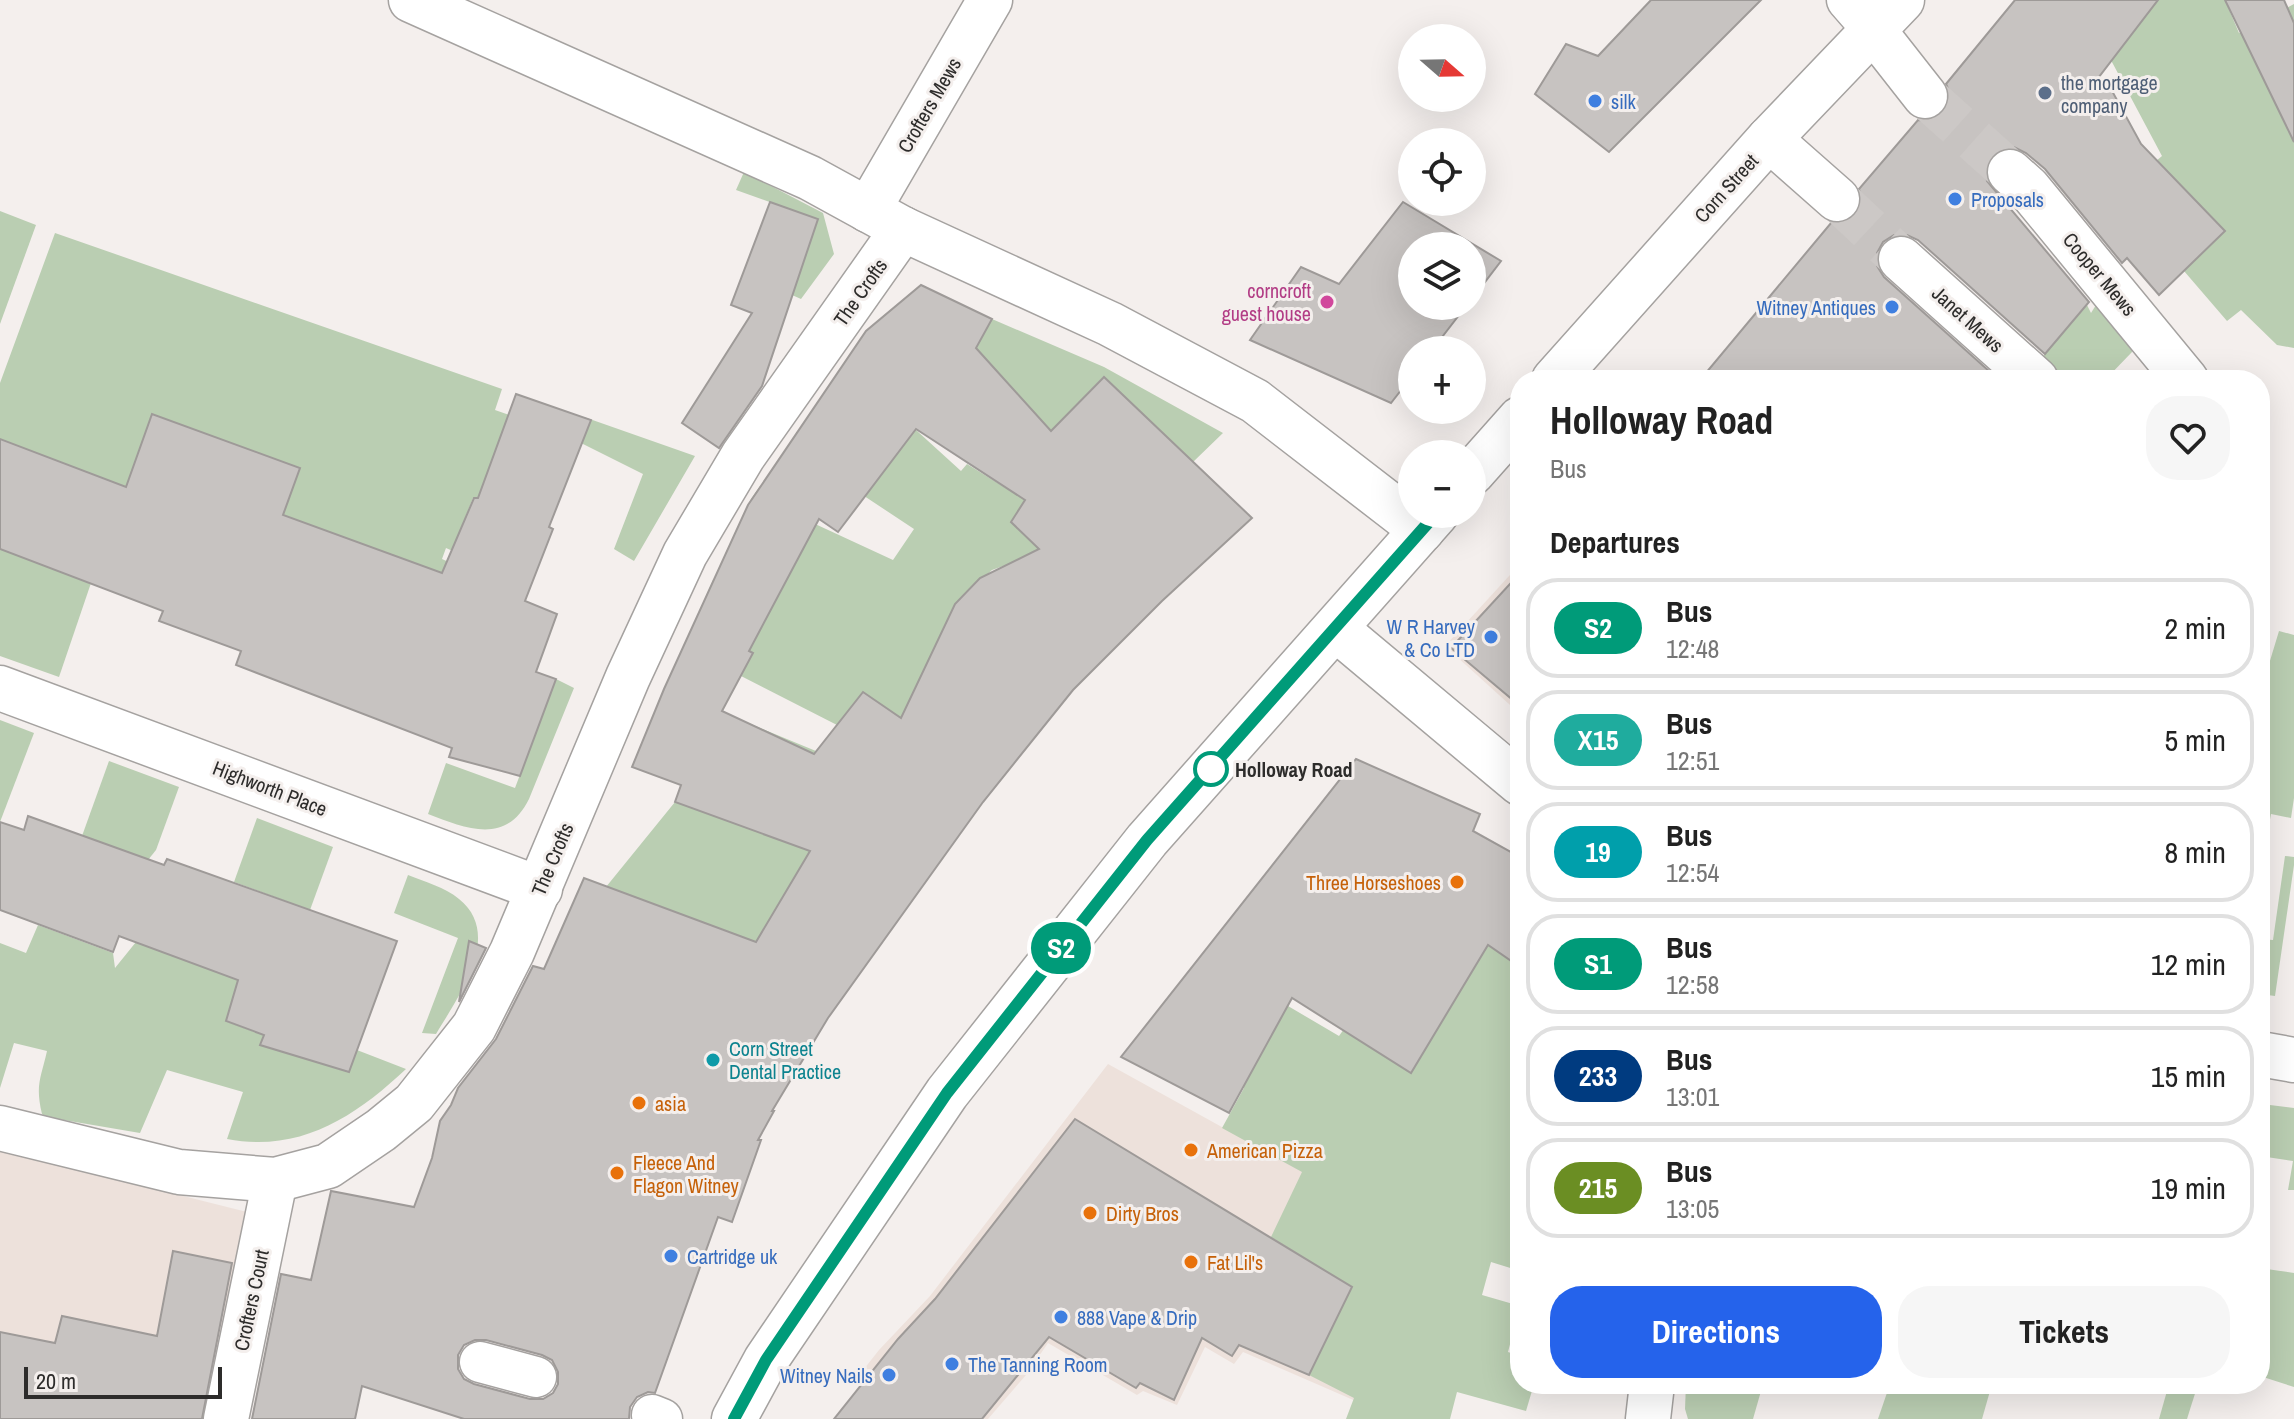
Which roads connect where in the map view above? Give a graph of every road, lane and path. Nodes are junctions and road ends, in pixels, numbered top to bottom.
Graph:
1 (411, 0) edge
2 (990, 0) edge
3 (1874, 10) edge
4 (1925, 96) tunnel mouth
5 (1769, 139) junction
6 (2010, 172) tunnel mouth
7 (1837, 199) tunnel mouth
8 (886, 219) junction
9 (1901, 259) tunnel mouth
10 (1563, 370) edge
11 (2025, 370) edge
12 (2178, 370) edge
13 (1510, 430) edge
14 (1486, 457) edge
15 (1398, 500) edge
16 (1424, 528) edge
17 (1336, 629) junction
18 (0, 688) edge
19 (1510, 775) edge
20 (540, 889) junction
21 (2270, 1056) edge
22 (2294, 1060) edge
23 (0, 1128) edge
24 (275, 1180) junction
25 (480, 1362) dead end
26 (536, 1377) dead end
27 (1651, 1394) edge
28 (226, 1419) edge
29 (734, 1419) edge
30 (1648, 1419) edge

1 - 8 street
2 - 8 street, Crofters Mews
3 - 4 street
3 - 5 street, Corn Street
5 - 7 street
5 - 10 street, Corn Street
6 - 12 street, Cooper Mews
8 - 15 street
8 - 20 street, The Crofts
9 - 11 street, Janet Mews
13 - 14 street
16 - 17 street
17 - 19 street
17 - 29 street
18 - 20 street, Highworth Place
20 - 24 street, The Crofts
21 - 22 street
23 - 24 street, The Crofts
24 - 28 street, Crofters Court
25 - 26 lane
27 - 30 street

